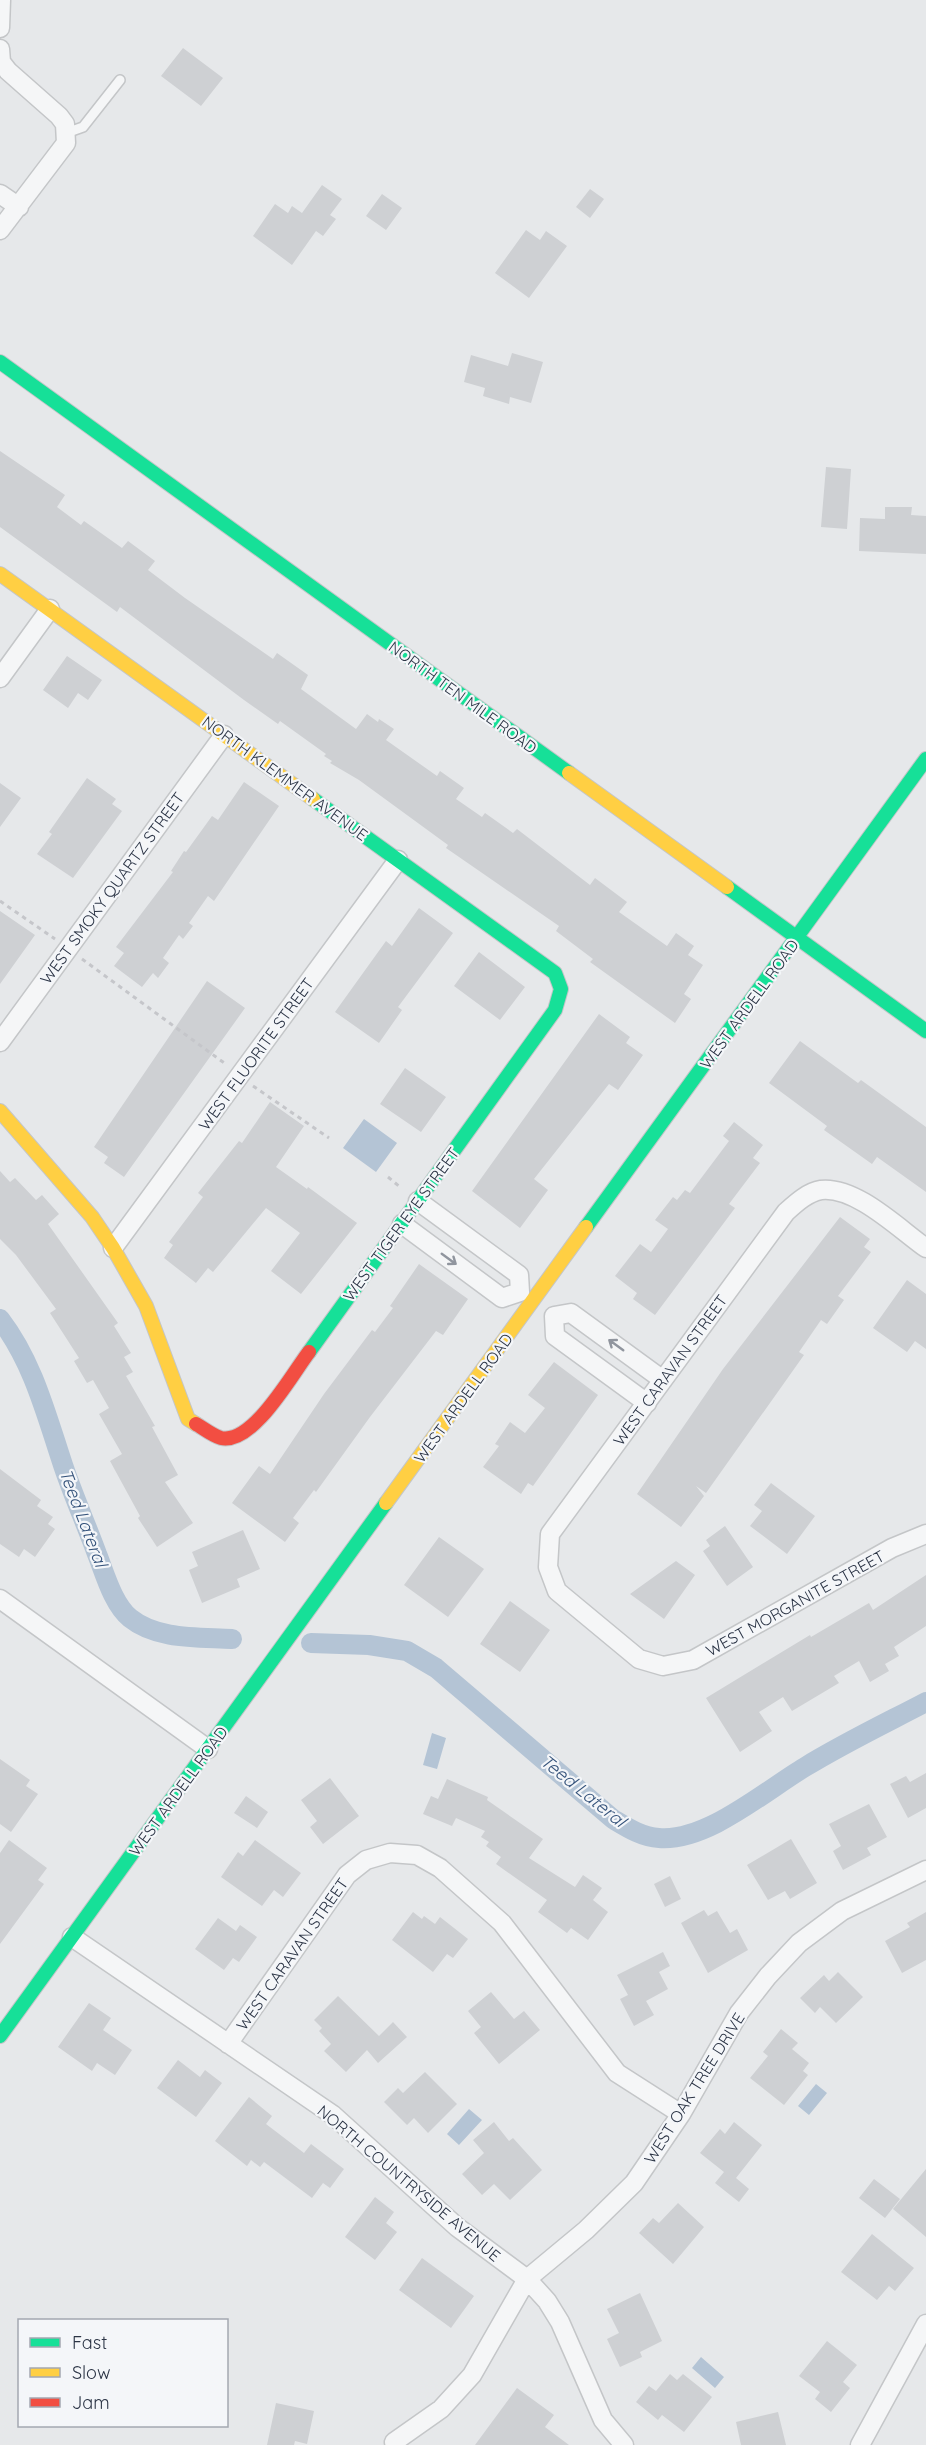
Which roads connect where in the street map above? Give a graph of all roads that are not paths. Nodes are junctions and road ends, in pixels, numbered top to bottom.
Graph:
1 (1, 0) edge
2 (0, 28) edge
3 (0, 49) edge
4 (120, 80) dead end
5 (66, 133) junction
6 (0, 194) edge
7 (19, 207) junction
8 (0, 230) edge
9 (0, 362) edge
10 (0, 574) edge
11 (50, 609) junction
12 (0, 678) edge
13 (224, 735) junction
14 (926, 759) edge
15 (398, 860) junction
16 (797, 938) junction
17 (561, 989) joint
18 (926, 1031) edge
19 (0, 1042) edge
20 (0, 1111) edge
21 (418, 1201) junction
22 (402, 1224) junction
23 (113, 1248) junction
24 (926, 1248) edge
25 (527, 1296) junction
26 (554, 1316) junction
27 (663, 1380) junction
28 (647, 1403) junction
29 (926, 1534) edge
30 (0, 1599) edge
31 (663, 1666) joint
32 (208, 1749) junction
33 (926, 1870) edge
34 (72, 1937) junction
35 (0, 2036) edge
36 (228, 2044) junction
37 (681, 2114) junction
38 (527, 2279) junction
39 (926, 2324) edge
40 (393, 2443) edge
41 (624, 2445) edge
42 (860, 2445) edge

1 - 2 street
3 - 5 street
4 - 5 lane
5 - 7 street
6 - 7 street
7 - 8 street
9 - 16 street, NORTH TEN MILE ROAD
10 - 11 street, NORTH KLEMMER AVENUE
11 - 12 street
11 - 13 street, NORTH KLEMMER AVENUE
13 - 15 street, NORTH KLEMMER AVENUE
13 - 19 street, WEST SMOKY QUARTZ STREET
14 - 16 street, WEST ARDELL ROAD
15 - 17 street, NORTH KLEMMER AVENUE
15 - 23 street, WEST FLUORITE STREET
16 - 18 street, NORTH TEN MILE ROAD
16 - 25 street, WEST ARDELL ROAD
17 - 21 street, WEST TIGER EYE STREET
20 - 23 street
21 - 22 street, WEST TIGER EYE STREET
21 - 25 street
22 - 23 street, WEST TIGER EYE STREET
22 -> 25 street
24 - 27 street, WEST CARAVAN STREET
25 - 26 street
25 - 32 street, WEST ARDELL ROAD
27 -> 26 street
26 - 28 street
27 - 28 street, WEST CARAVAN STREET
28 - 31 street, WEST CARAVAN STREET
29 - 31 street, WEST MORGANITE STREET
30 - 32 street
32 - 34 street, WEST ARDELL ROAD
33 - 37 street, WEST OAK TREE DRIVE
34 - 35 street, WEST ARDELL ROAD
34 - 36 street, NORTH COUNTRYSIDE AVENUE
36 - 37 street, WEST CARAVAN STREET
36 - 38 street, NORTH COUNTRYSIDE AVENUE
37 - 38 street, WEST OAK TREE DRIVE
38 - 40 street, WEST OAK TREE DRIVE
38 - 41 street, NORTH COUNTRYSIDE AVENUE
39 - 42 street

